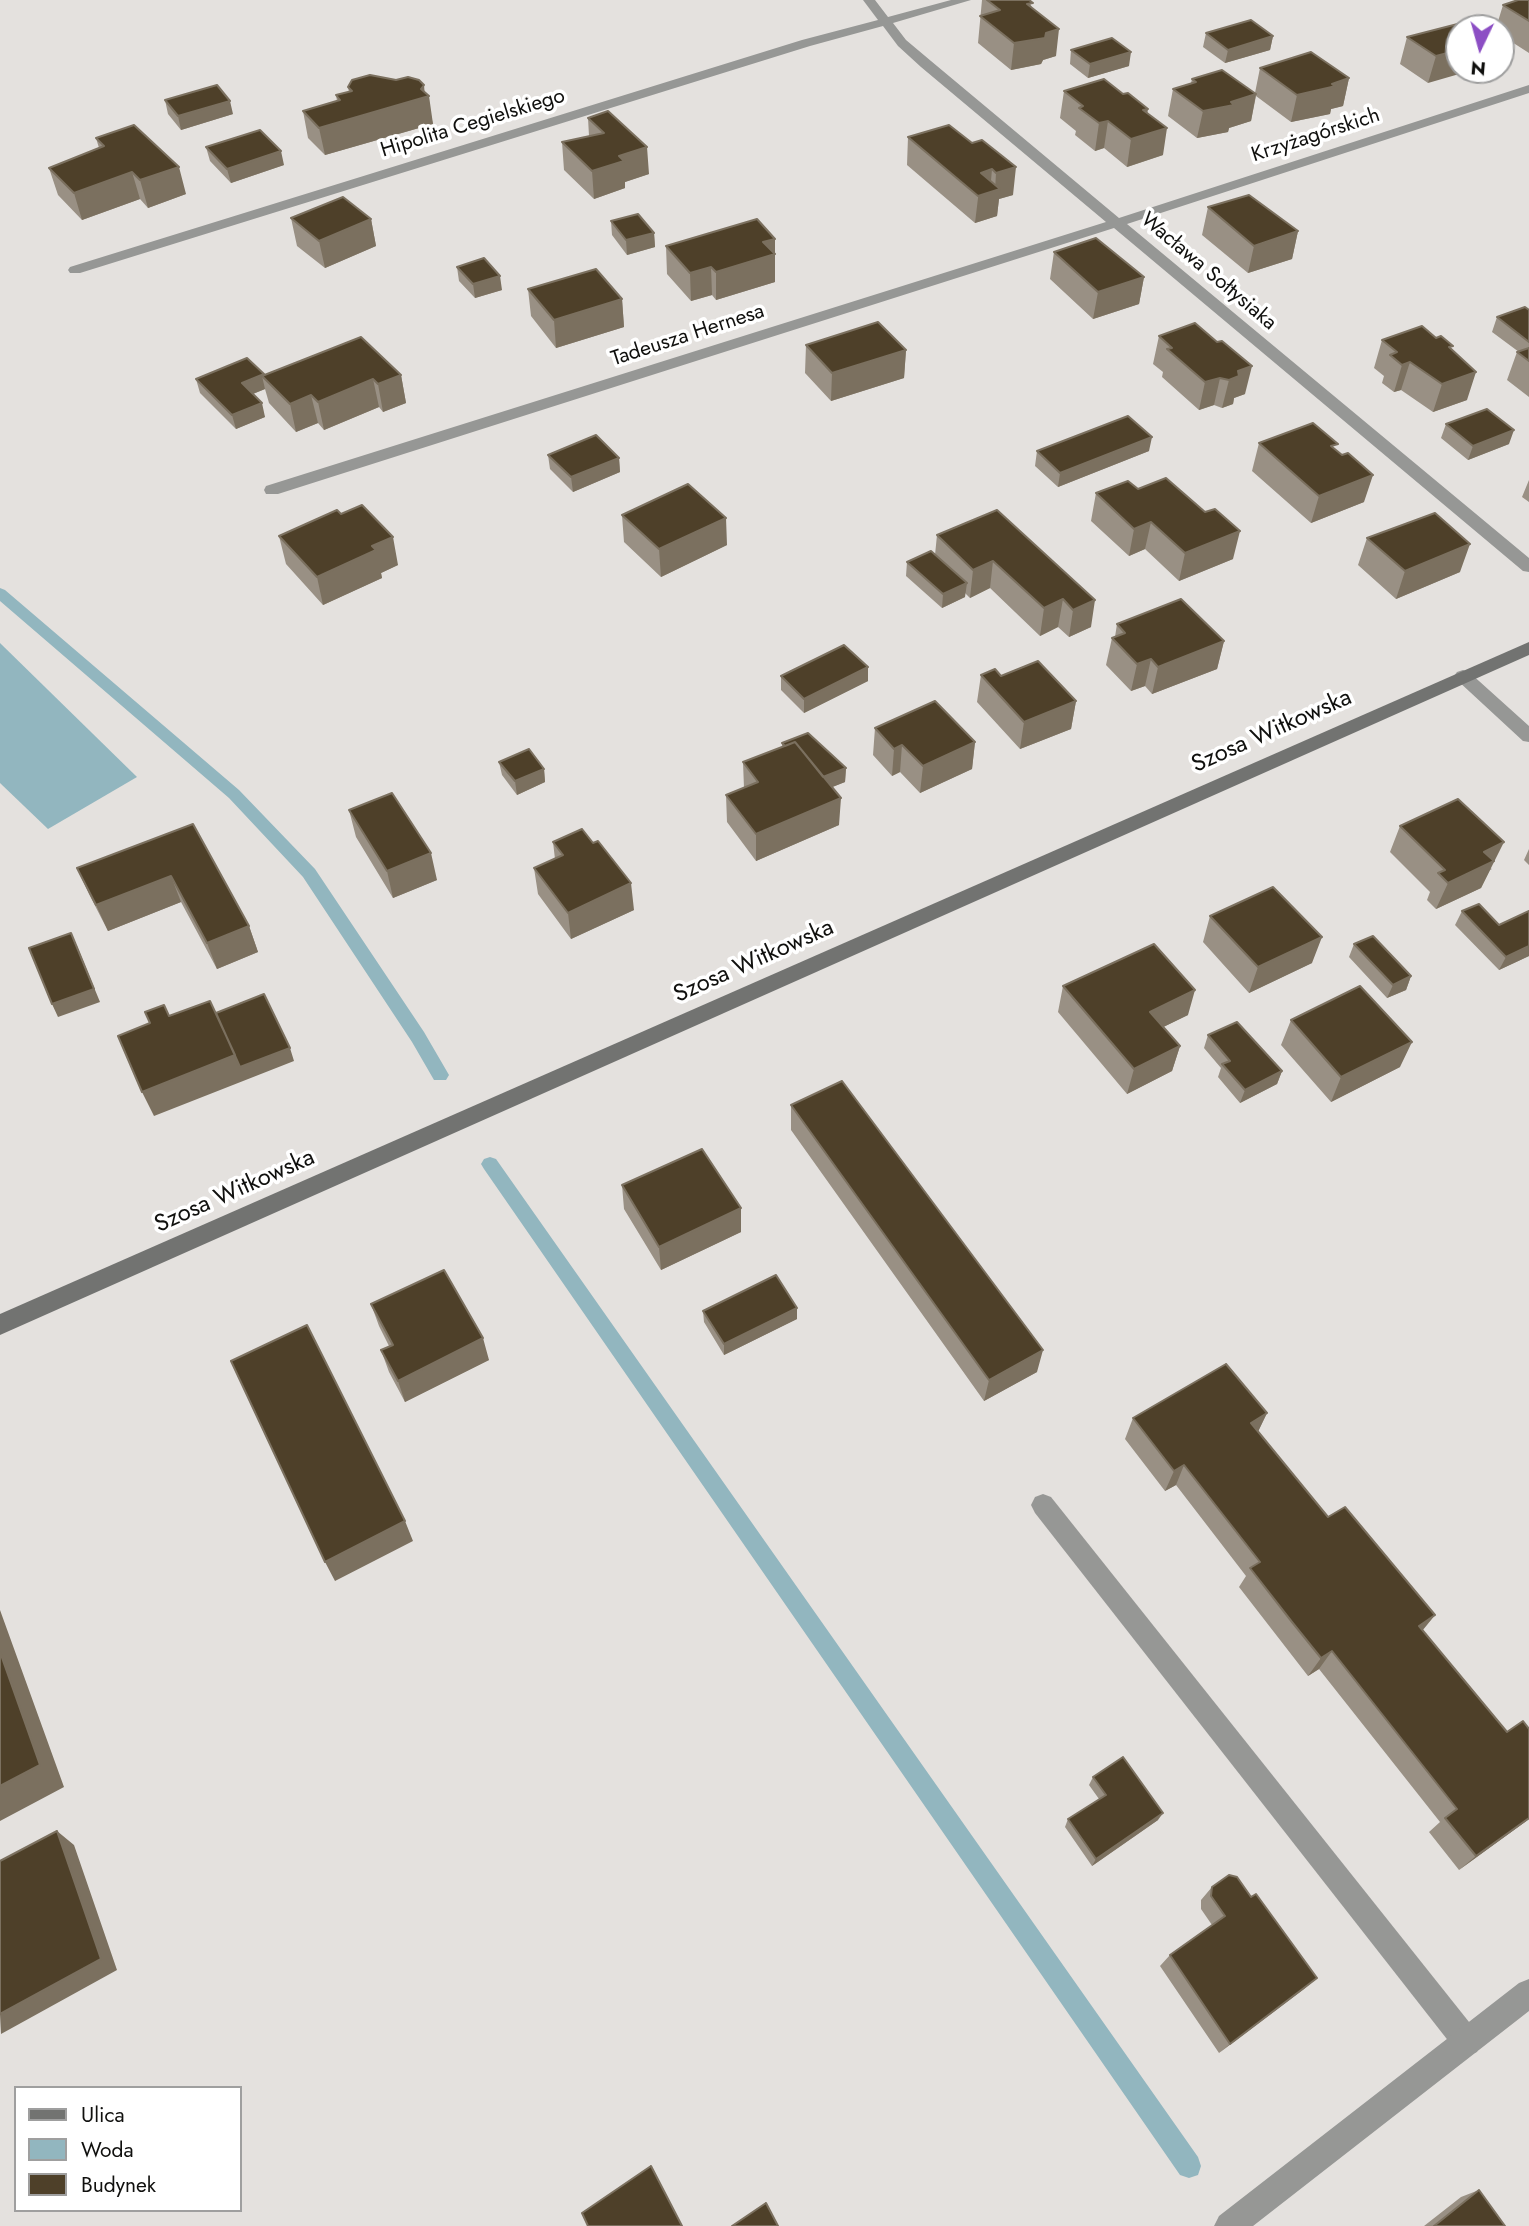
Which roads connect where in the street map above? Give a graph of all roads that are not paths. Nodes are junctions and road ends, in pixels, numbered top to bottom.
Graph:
1 (869, 0) edge
2 (965, 0) edge
3 (885, 22) junction
4 (1529, 89) edge
5 (1117, 223) junction
6 (75, 270) dead end
7 (272, 490) dead end
8 (1529, 567) edge
9 (1529, 648) edge
10 (1463, 676) junction
11 (1529, 736) edge
12 (0, 1325) edge
13 (1043, 1505) dead end
14 (1529, 1993) edge
15 (1466, 2042) junction
16 (1229, 2226) edge

1 - 3 street, Wacława Sołtysiaka
2 - 3 street, Hipolita Cegielskiego
3 - 5 street, Wacława Sołtysiaka
3 - 6 street, Hipolita Cegielskiego
4 - 5 street, Krzyżagórskich
5 - 7 street, Tadeusza Hernesa
5 - 8 street, Wacława Sołtysiaka
9 - 10 street, Szosa Witkowska
10 - 11 street
10 - 12 street, Szosa Witkowska
13 - 15 street
14 - 15 street
15 - 16 street

